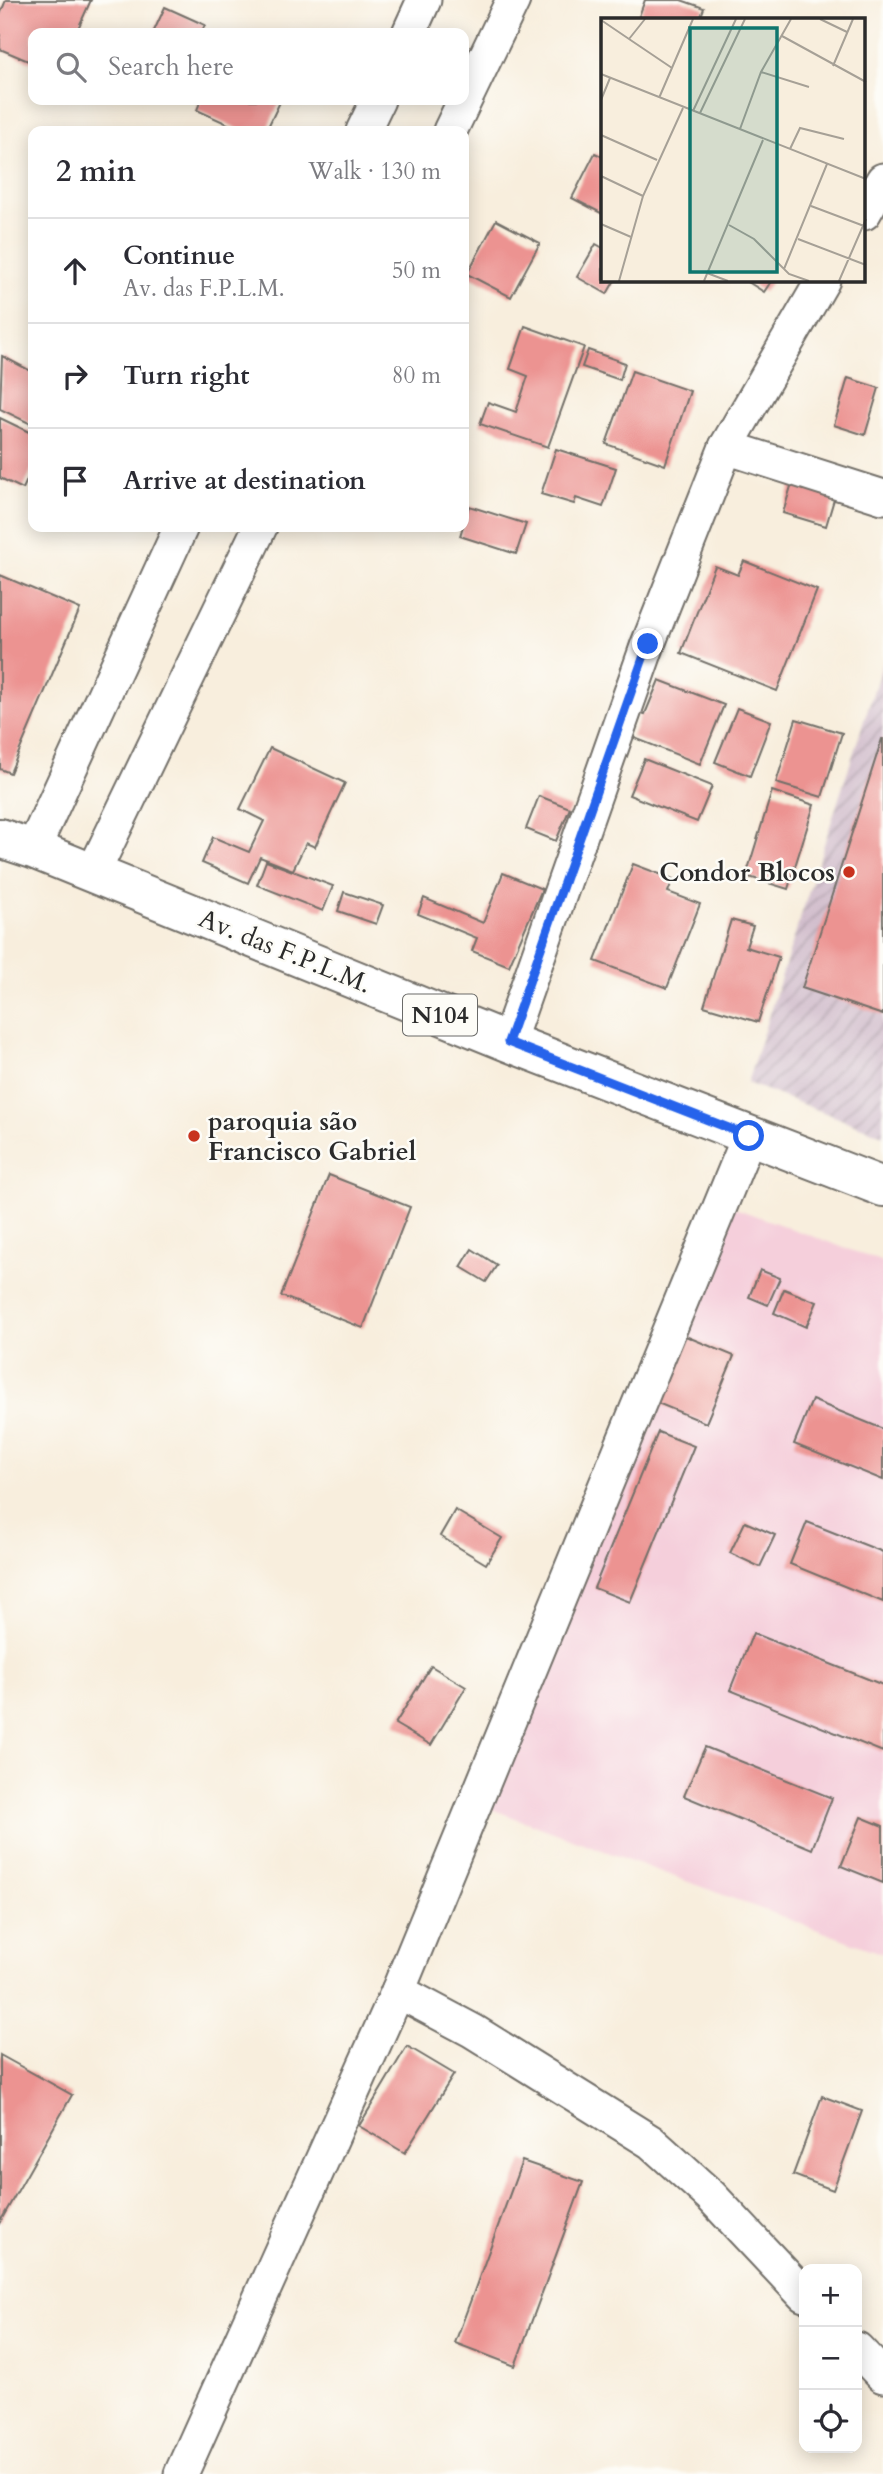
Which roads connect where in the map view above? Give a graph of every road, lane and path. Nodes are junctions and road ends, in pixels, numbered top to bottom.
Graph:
1 (424, 0) edge
2 (513, 0) edge
3 (411, 28) edge
4 (469, 91) edge
5 (376, 105) edge
6 (463, 105) edge
7 (365, 126) edge
8 (452, 126) edge
9 (883, 180) edge
10 (866, 210) edge
11 (822, 282) edge
12 (726, 447) junction
13 (883, 497) edge
14 (178, 532) edge
15 (258, 532) edge
16 (16, 843) edge
17 (93, 873) junction
18 (508, 1042) junction
19 (749, 1136) junction
20 (883, 1187) edge
21 (398, 1992) junction
22 (799, 2290) edge
23 (862, 2354) edge
24 (883, 2376) edge
25 (181, 2474) edge

1 - 3 street
2 - 4 street
5 - 7 street
6 - 8 street
9 - 10 street
11 - 12 street
12 - 13 street
12 - 18 street
14 - 16 street
15 - 17 street
16 - 17 main road, Av. das F.P.L.M. / N104
17 - 18 main road, Av. das F.P.L.M. / N104
18 - 19 main road, Av. das F.P.L.M. / N104
19 - 20 main road, Av. das F.P.L.M. / N104
19 - 21 street
21 - 22 street
21 - 25 street
23 - 24 street

